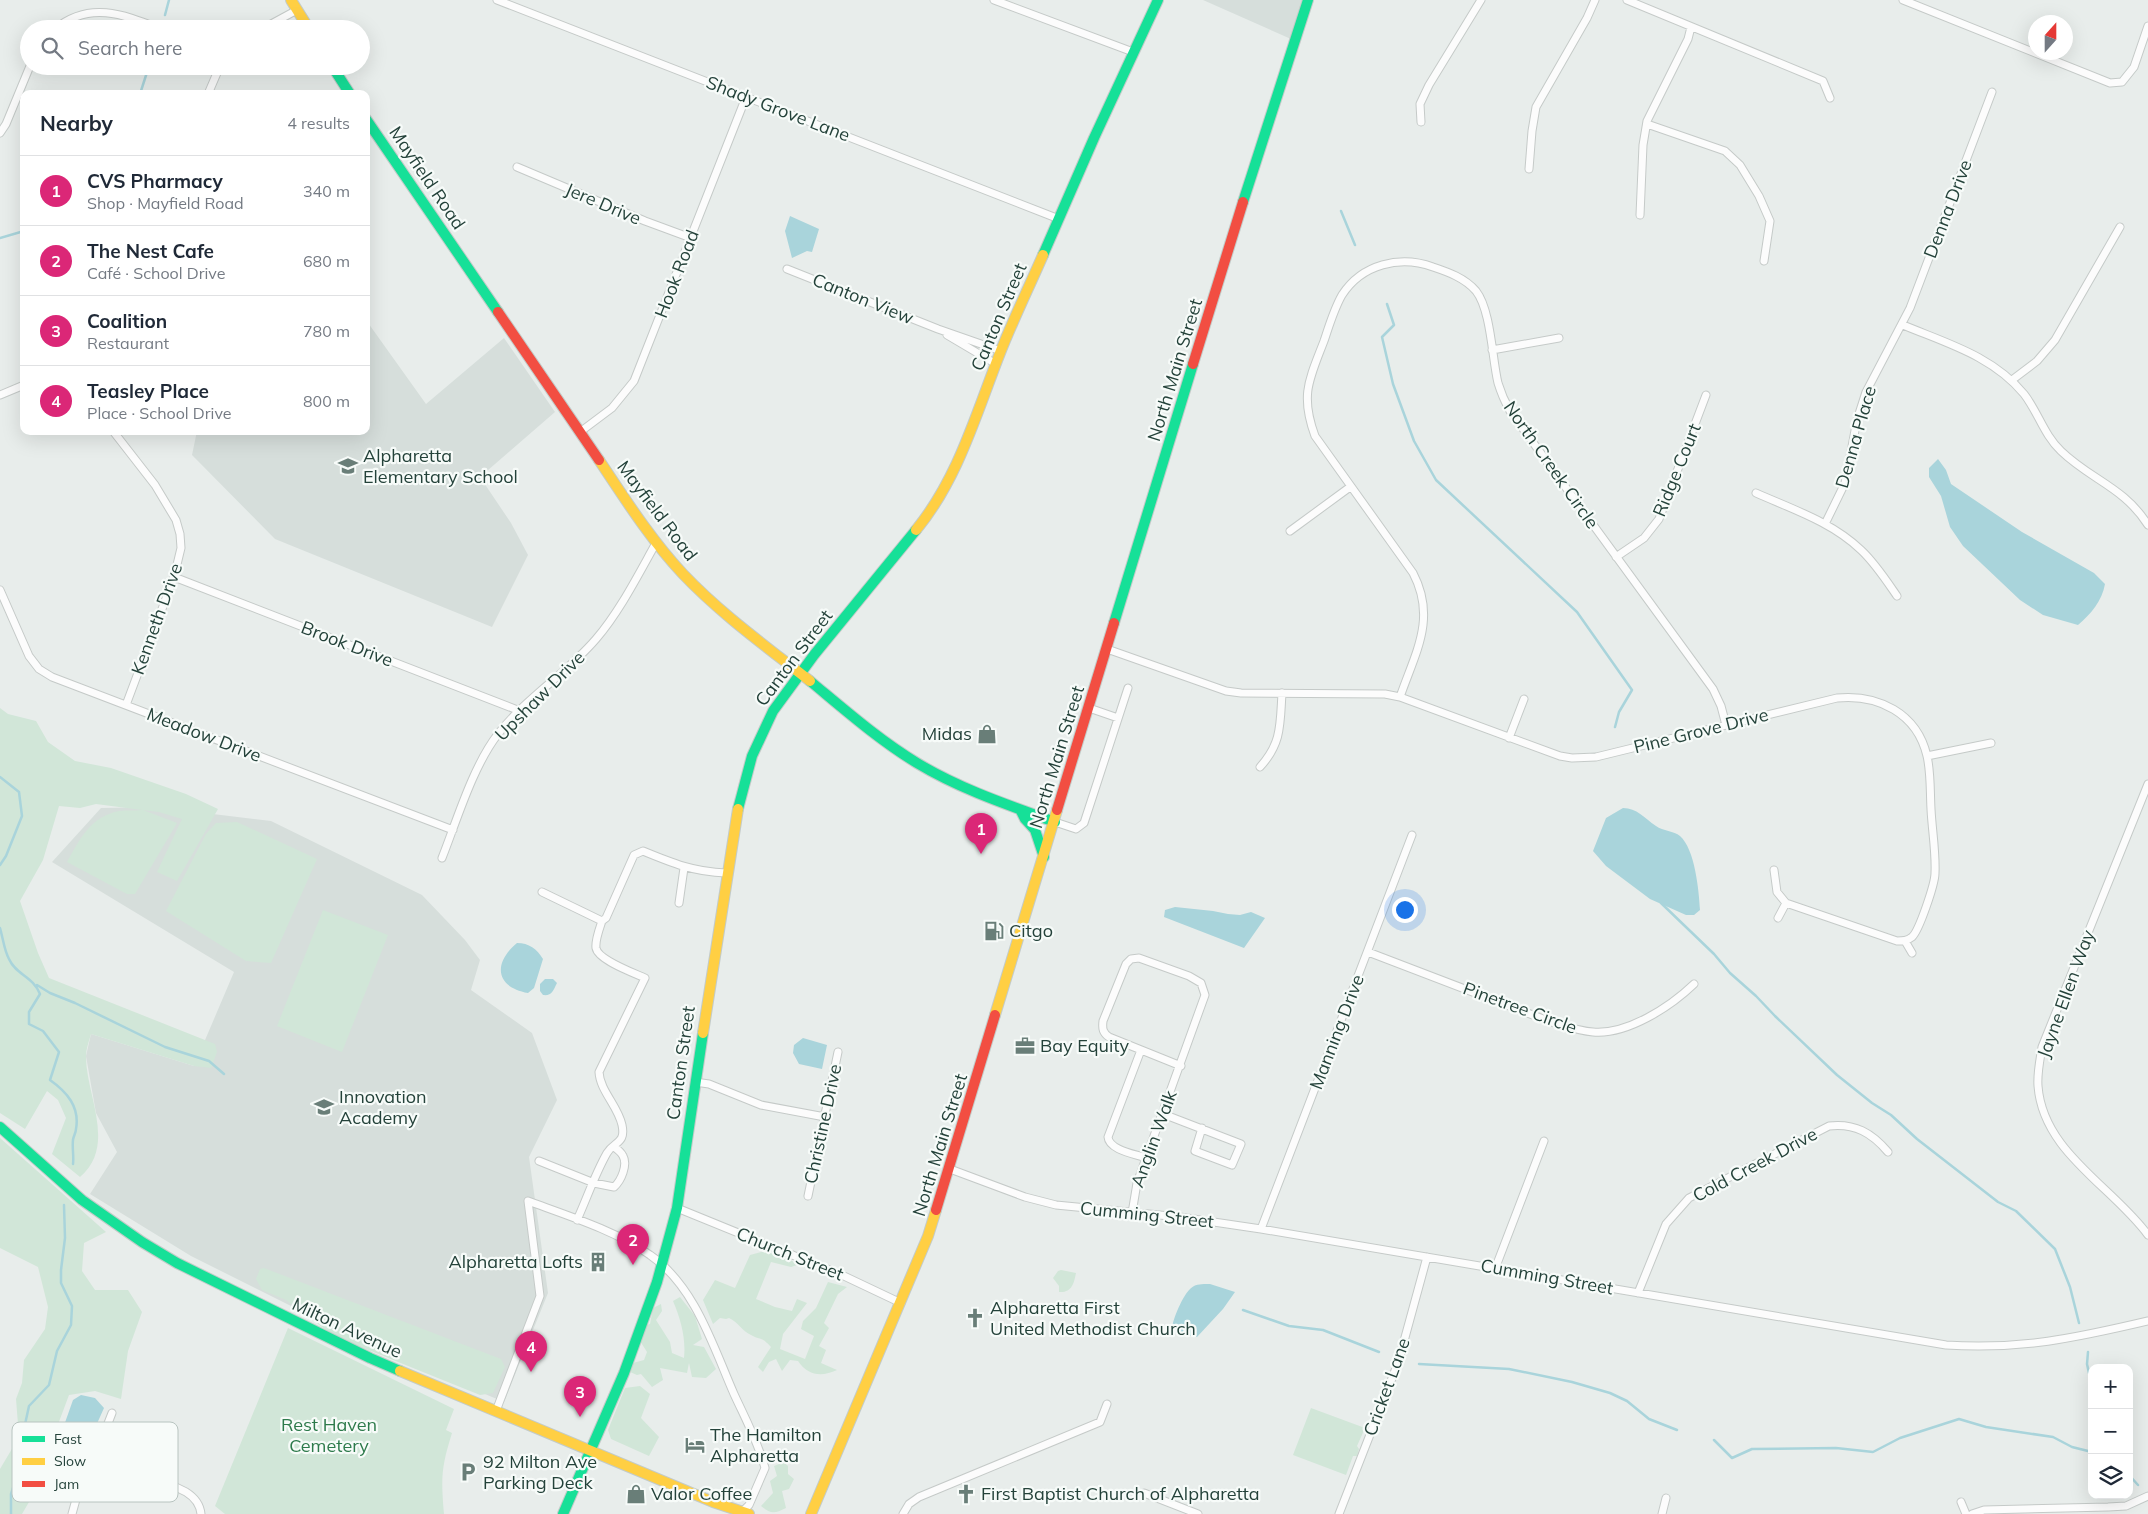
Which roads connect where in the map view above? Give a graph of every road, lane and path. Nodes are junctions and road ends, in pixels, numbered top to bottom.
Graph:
1 (291, 0) edge
2 (497, 0) edge
3 (994, 0) edge
4 (1158, 0) edge
5 (1308, 0) edge
6 (1481, 0) edge
7 (1595, 0) edge
8 (1628, 0) edge
9 (1903, 0) edge
10 (297, 10) junction
11 (69, 20) edge
12 (138, 20) edge
13 (279, 20) edge
14 (303, 20) edge
15 (2148, 26) edge
16 (1691, 27) junction
17 (1133, 52) junction
18 (26, 75) edge
19 (216, 75) edge
20 (338, 75) edge
21 (20, 90) edge
22 (20, 90) edge
23 (210, 90) edge
24 (347, 90) edge
25 (1992, 92) dead end
26 (746, 97) junction
27 (1830, 98) dead end
28 (1421, 122) dead end
29 (1647, 124) junction
30 (370, 125) edge
31 (0, 133) edge
32 (517, 167) dead end
33 (1529, 169) dead end
34 (1640, 215) dead end
35 (1059, 219) junction
36 (2120, 227) dead end
37 (691, 238) junction
38 (1764, 261) dead end
39 (787, 269) dead end
40 (1903, 325) junction
41 (938, 329) junction
42 (1559, 338) dead end
43 (979, 343) junction
44 (1492, 350) junction
45 (1001, 351) junction
46 (975, 353) junction
47 (996, 364) junction
48 (2012, 380) junction
49 (20, 387) edge
50 (0, 395) edge
51 (1706, 395) dead end
52 (580, 432) junction
53 (117, 435) edge
54 (1350, 487) junction
55 (1756, 494) dead end
56 (2145, 513) edge
57 (1825, 524) junction
58 (2148, 525) edge
59 (1290, 531) dead end
60 (656, 543) junction
61 (1616, 557) junction
62 (174, 577) junction
63 (0, 590) edge
64 (1897, 596) dead end
65 (1107, 649) junction
66 (799, 674) junction
67 (1128, 688) dead end
68 (1282, 692) junction
69 (1400, 697) junction
70 (1524, 699) dead end
71 (126, 705) junction
72 (1089, 708) junction
73 (520, 711) junction
74 (1118, 718) junction
75 (1726, 725) junction
76 (1509, 738) junction
77 (1991, 743) dead end
78 (1927, 756) junction
79 (1260, 768) dead end
80 (2148, 784) edge
81 (1020, 810) junction
82 (1055, 822) junction
83 (453, 830) junction
84 (1412, 835) dead end
85 (442, 858) dead end
86 (1044, 858) junction
87 (684, 868) junction
88 (1774, 870) dead end
89 (726, 873) junction
90 (542, 892) dead end
91 (679, 903) dead end
92 (1786, 903) junction
93 (1778, 918) dead end
94 (602, 921) junction
95 (1905, 941) junction
96 (1368, 952) junction
97 (1912, 953) dead end
98 (1694, 984) dead end
99 (1141, 1050) junction
100 (838, 1052) dead end
101 (1181, 1066) junction
102 (695, 1082) junction
103 (1163, 1114) junction
104 (825, 1117) junction
105 (0, 1126) edge
106 (1202, 1128) junction
107 (1544, 1142) dead end
108 (614, 1147) junction
109 (1888, 1152) dead end
110 (1146, 1158) junction
111 (539, 1161) dead end
112 (950, 1169) junction
113 (594, 1183) junction
114 (808, 1196) dead end
115 (677, 1208) junction
116 (1132, 1213) junction
117 (577, 1220) junction
118 (1261, 1229) junction
119 (2148, 1235) edge
120 (1427, 1257) junction
121 (661, 1265) junction
122 (1496, 1269) junction
123 (1638, 1293) junction
124 (901, 1304) junction
125 (2148, 1322) edge
126 (1107, 1404) dead end
127 (496, 1412) junction
128 (112, 1413) dead end
129 (108, 1422) edge
130 (590, 1450) junction
131 (178, 1488) edge
132 (1144, 1494) dead end
133 (2148, 1496) edge
134 (1666, 1498) dead end
135 (1961, 1502) dead end
136 (2093, 1510) edge
137 (741, 1513) edge
138 (1193, 1513) edge
139 (201, 1514) edge
140 (563, 1514) edge
141 (811, 1514) edge
142 (903, 1514) edge
143 (1339, 1514) edge
144 (1662, 1514) edge
145 (1966, 1514) edge
146 (1972, 1514) edge

1 - 10 street
2 - 26 street, Shady Grove Lane
3 - 17 street
4 - 17 street, Canton Street
5 - 65 street, North Main Street
6 - 28 street
7 - 33 street
8 - 16 street
9 - 15 street
10 - 13 street
10 - 14 street
11 - 12 street
16 - 27 street
16 - 29 street
17 - 35 street, Canton Street
18 - 21 street
19 - 23 street
20 - 24 street
22 - 31 street
25 - 40 street, Denna Drive
26 - 35 street, Shady Grove Lane
26 - 37 street, Hook Road
29 - 34 street
29 - 38 street
30 - 52 street, Mayfield Road
32 - 37 street, Jere Drive
35 - 45 street, Canton Street
36 - 48 street
37 - 52 street, Hook Road
39 - 41 street, Canton View
40 - 48 street
40 - 57 street, Denna Place
41 - 43 street, Canton View
41 - 46 street, Canton View
42 - 44 street
43 - 45 street, Canton View
43 - 46 street
44 - 54 street, North Creek Circle
44 - 61 street, North Creek Circle
45 - 47 street, Canton Street
46 - 47 street, Canton View
47 - 66 street, Canton Street
48 - 56 street
49 - 50 street
51 - 61 street, Ridge Court
52 - 60 street, Mayfield Road
53 - 62 street, Kenneth Drive
54 - 59 street
54 - 69 street, North Creek Circle
55 - 57 street
56 - 58 street
57 - 64 street
60 - 66 street, Mayfield Road
60 - 73 street, Upshaw Drive
61 - 75 street, North Creek Circle
62 - 71 street, Kenneth Drive
62 - 73 street, Brook Drive
63 - 71 street, Meadow Drive
65 - 68 street, Pine Grove Drive
65 - 72 street, North Main Street
66 - 81 street, Mayfield Road
66 - 89 street, Canton Street
67 - 74 street
68 - 69 street, Pine Grove Drive
68 - 79 street
69 - 76 street, Pine Grove Drive
70 - 76 street
71 - 83 street, Meadow Drive
72 - 74 street
72 - 82 street, North Main Street
73 - 83 street, Upshaw Drive
74 - 82 street
75 - 76 street, Pine Grove Drive
75 - 78 street, Pine Grove Drive
77 - 78 street
78 - 95 street, Pine Grove Drive
80 - 119 street, Jayne Ellen Way
81 - 82 street, Mayfield Road
81 - 86 street
82 - 86 street, North Main Street
83 - 85 street, Upshaw Drive
84 - 96 street, Manning Drive
86 - 112 street, North Main Street
87 - 89 street
87 - 91 street
87 - 94 street
88 - 92 street
89 - 102 street, Canton Street
90 - 94 street
92 - 93 street
92 - 95 street
94 - 108 street
95 - 97 street
96 - 98 street, Pinetree Circle
96 - 118 street, Manning Drive
99 - 101 street, Anglin Walk
99 - 101 street, Anglin Walk
99 - 110 street
100 - 104 street, Christine Drive
101 - 103 street, Anglin Walk
102 - 104 street
102 - 115 street, Canton Street
103 - 106 street
103 - 110 street, Anglin Walk
104 - 114 street, Christine Drive
105 - 127 street, Milton Avenue
106 - 106 street
107 - 122 street
108 - 113 street
108 - 113 street
109 - 123 street, Cold Creek Drive
110 - 116 street, Anglin Walk
111 - 113 street
112 - 116 street, Cumming Street
112 - 124 street, North Main Street
113 - 117 street
115 - 121 street, Canton Street
115 - 124 street, Church Street
116 - 118 street, Cumming Street
117 - 121 street
117 - 127 street
118 - 120 street, Cumming Street
120 - 122 street, Cumming Street
120 - 143 street, Cricket Lane
121 - 130 street, Canton Street
121 - 137 street
122 - 123 street, Cumming Street
123 - 125 street, Cumming Street
124 - 141 street, North Main Street
126 - 142 street
127 - 130 street, Milton Avenue
128 - 129 street
130 - 137 street, Milton Avenue
130 - 140 street, Canton Street
131 - 139 street
132 - 138 street
133 - 136 street
134 - 144 street
135 - 145 street
136 - 146 street

